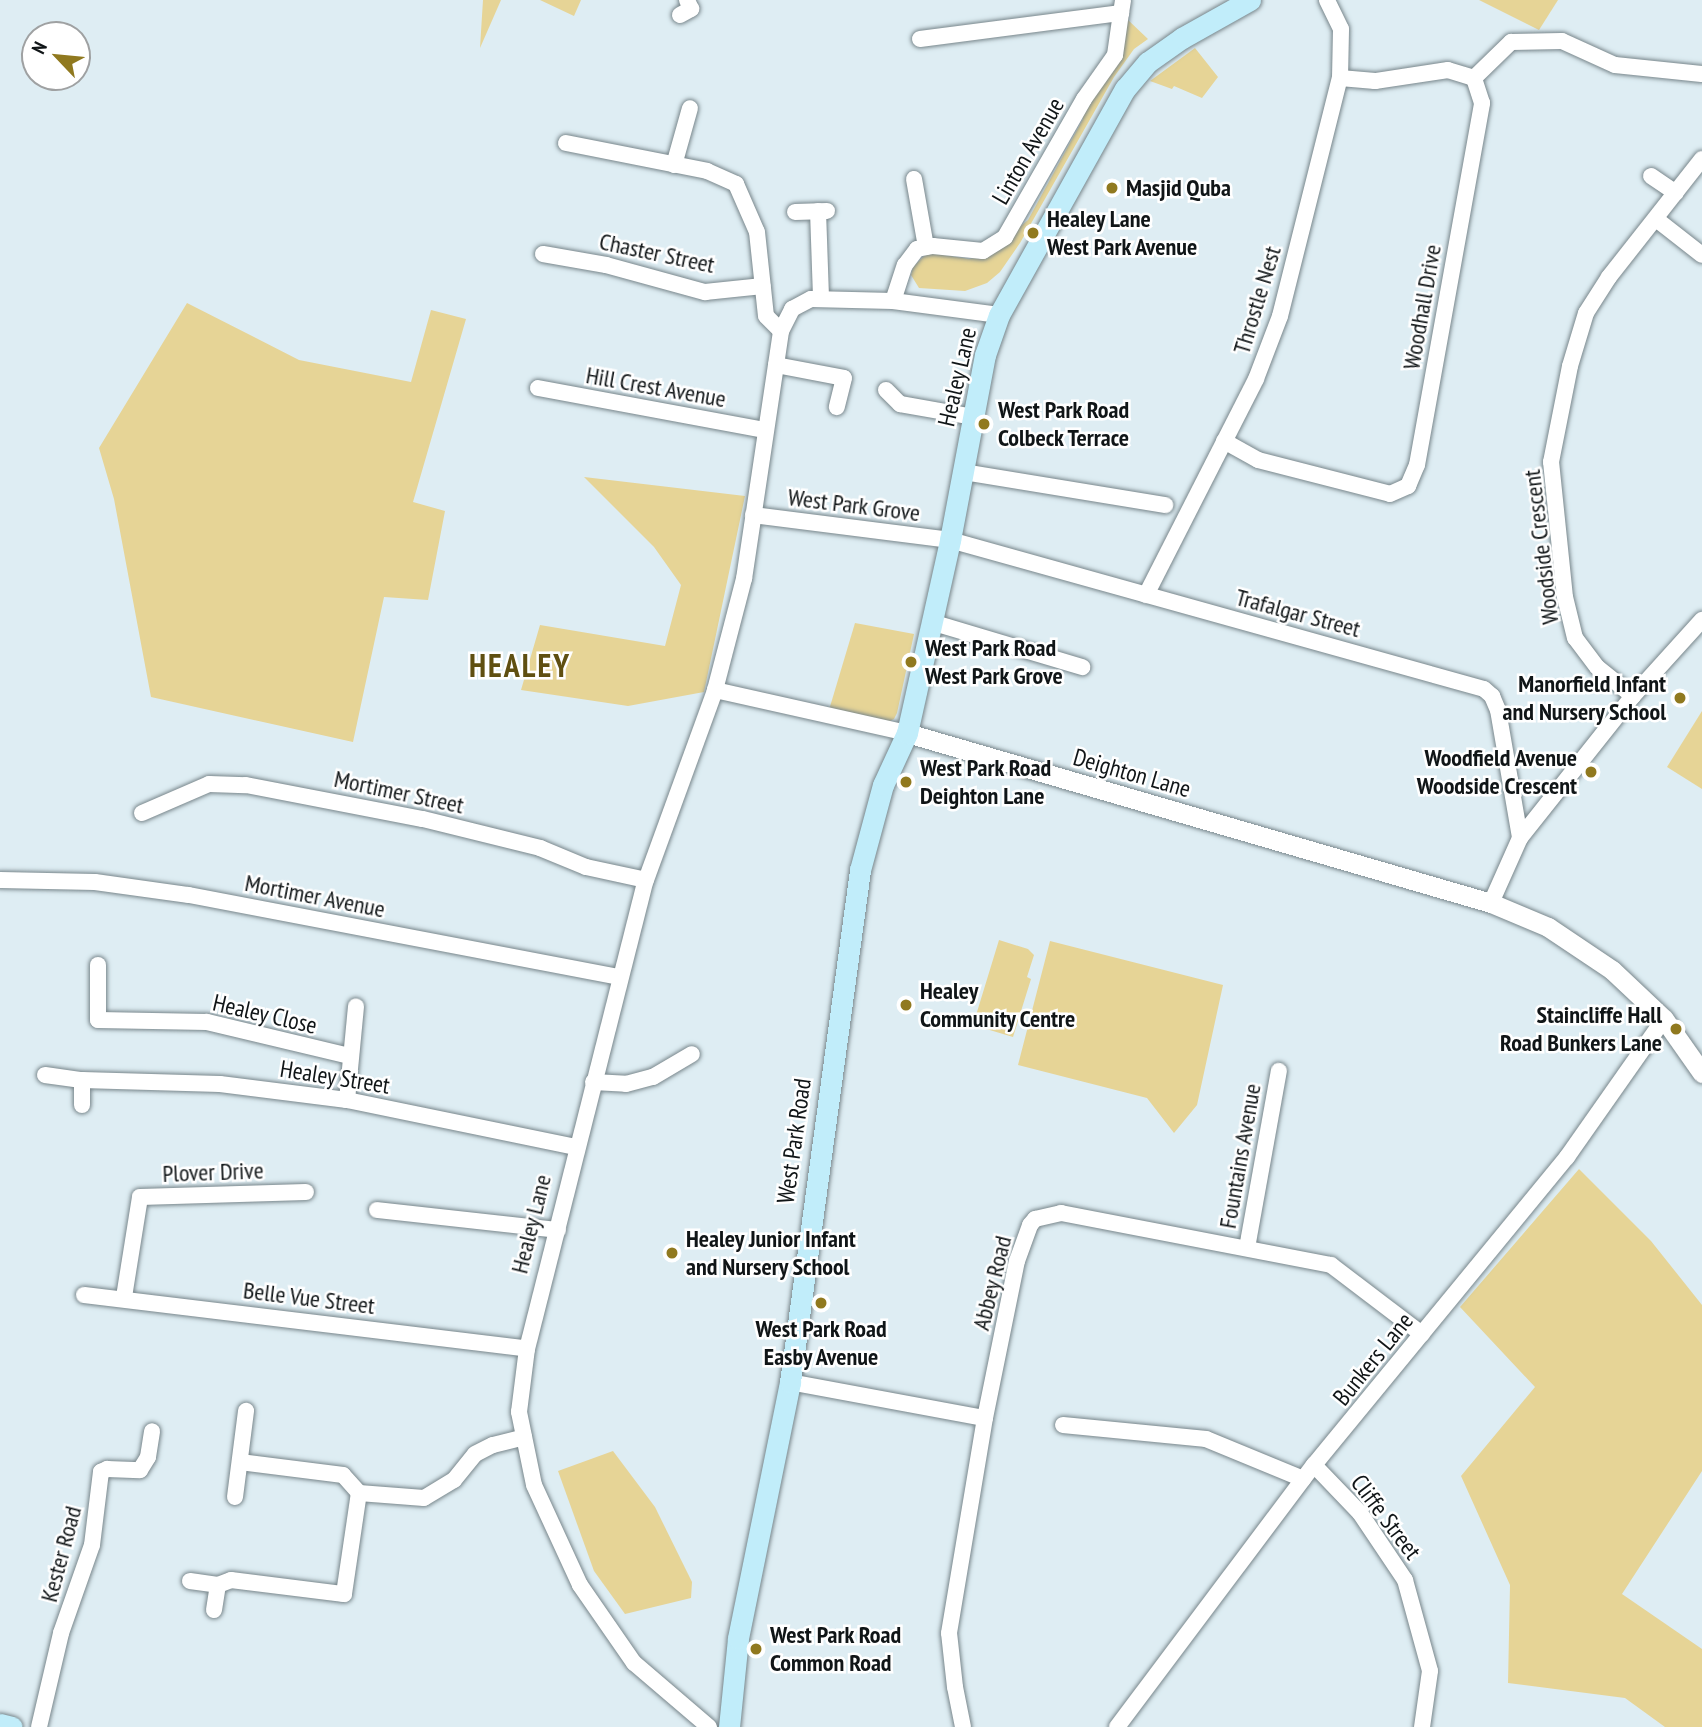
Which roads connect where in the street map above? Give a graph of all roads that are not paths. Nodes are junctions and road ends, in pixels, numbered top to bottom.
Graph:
1 (1250, 0) edge
2 (1327, 0) edge
3 (1122, 7) edge
4 (920, 39) dead end
5 (1702, 74) edge
6 (1340, 78) junction
7 (1474, 78) junction
8 (690, 108) dead end
9 (566, 143) dead end
10 (1702, 159) edge
11 (674, 165) junction
12 (1651, 176) dead end
13 (914, 179) dead end
14 (1676, 193) junction
15 (795, 212) dead end
16 (1656, 219) junction
17 (926, 247) junction
18 (542, 254) dead end
19 (1702, 255) edge
20 (763, 286) junction
21 (821, 299) junction
22 (893, 301) junction
23 (999, 315) junction
24 (781, 331) junction
25 (776, 365) junction
26 (538, 388) dead end
27 (887, 390) dead end
28 (836, 407) dead end
29 (974, 416) junction
30 (765, 430) junction
31 (1224, 441) junction
32 (963, 472) junction
33 (1165, 505) dead end
34 (753, 515) junction
35 (950, 540) junction
36 (1146, 595) junction
37 (1702, 620) edge
38 (932, 622) junction
39 (1082, 667) dead end
40 (715, 690) junction
41 (1633, 696) junction
42 (907, 733) junction
43 (142, 813) dead end
44 (1520, 838) junction
45 (0, 880) edge
46 (646, 880) junction
47 (1491, 903) junction
48 (98, 965) dead end
49 (620, 977) junction
50 (356, 1006) dead end
51 (1664, 1019) junction
52 (692, 1055) dead end
53 (350, 1056) junction
54 (1279, 1071) dead end
55 (1702, 1073) edge
56 (46, 1075) dead end
57 (82, 1080) junction
58 (593, 1082) junction
59 (347, 1100) junction
60 (82, 1105) dead end
61 (576, 1147) junction
62 (306, 1192) dead end
63 (377, 1210) dead end
64 (558, 1230) junction
65 (1247, 1248) junction
66 (84, 1295) dead end
67 (124, 1297) junction
68 (1422, 1334) junction
69 (527, 1349) junction
70 (790, 1382) junction
71 (246, 1411) dead end
72 (985, 1418) junction
73 (1063, 1425) dead end
74 (152, 1431) dead end
75 (524, 1437) junction
76 (240, 1462) junction
77 (1314, 1465) junction
78 (1303, 1479) junction
79 (359, 1493) junction
80 (236, 1497) dead end
81 (190, 1581) dead end
82 (218, 1586) junction
83 (214, 1610) dead end
84 (0, 1724) edge
85 (12, 1727) edge
86 (39, 1727) edge
87 (709, 1727) edge
88 (729, 1727) edge
89 (963, 1727) edge
90 (1117, 1727) edge
91 (1422, 1727) edge

1 - 23 main road, Healey Lane
2 - 6 street, Throstle Nest
3 - 4 street
3 - 17 street, Linton Avenue
5 - 7 street
6 - 7 street
6 - 31 street, Throstle Nest
7 - 31 street, Woodhall Drive
8 - 11 street
9 - 11 street
10 - 14 street, Woodside Crescent
11 - 20 street
12 - 14 street
13 - 17 street
14 - 16 street, Woodside Crescent
15 - 21 street
16 - 19 street
16 - 41 street, Woodside Crescent
17 - 22 street
18 - 20 street, Chaster Street
20 - 24 street
21 - 22 street
21 - 24 street
22 - 23 street
23 - 29 main road, Healey Lane
24 - 25 street, Healey Lane
25 - 28 street
25 - 30 street, Healey Lane
26 - 30 street, Hill Crest Avenue
27 - 29 street
29 - 32 main road, Healey Lane
30 - 34 street, Healey Lane
31 - 36 street, Throstle Nest
32 - 33 street
32 - 35 main road, Healey Lane
34 - 35 street, West Park Grove
34 - 40 street, Healey Lane
35 - 36 street, Trafalgar Street
35 - 38 main road, Healey Lane
36 - 44 street, Trafalgar Street
37 - 41 street
38 - 39 street
38 - 42 main road, Healey Lane
40 - 42 street, Deighton Lane
40 - 46 street, Healey Lane
41 - 44 street
42 - 47 street, Deighton Lane
42 - 70 main road, West Park Road
43 - 46 street, Mortimer Street
44 - 47 street
45 - 49 street, Mortimer Avenue
46 - 49 street, Healey Lane
47 - 51 street, Deighton Lane
48 - 53 street, Healey Close
49 - 58 street, Healey Lane
50 - 53 street, Healey Close
51 - 55 street, Deighton Lane
51 - 68 street, Bunkers Lane
52 - 58 street
53 - 59 street, Healey Close
54 - 65 street, Fountains Avenue
56 - 57 street, Healey Street
57 - 59 street, Healey Street
57 - 60 street
58 - 61 street, Healey Lane
59 - 61 street, Healey Street
61 - 64 street, Healey Lane
62 - 67 street, Plover Drive
63 - 64 street
64 - 69 street, Healey Lane
65 - 68 street, Abbey Road
65 - 72 street, Abbey Road
66 - 67 street, Belle Vue Street
67 - 69 street, Belle Vue Street
68 - 77 street, Bunkers Lane
69 - 75 street, Healey Lane
70 - 72 street
70 - 88 main road, West Park Road
71 - 76 street
72 - 89 street, Abbey Road
73 - 78 street
74 - 86 street, Kester Road
75 - 79 street
75 - 87 street, Healey Lane
76 - 79 street
76 - 80 street
77 - 78 street, Bunkers Lane
77 - 91 street, Cliffe Street
78 - 90 street, Bunkers Lane
79 - 82 street
81 - 82 street
82 - 83 street
84 - 85 main road

